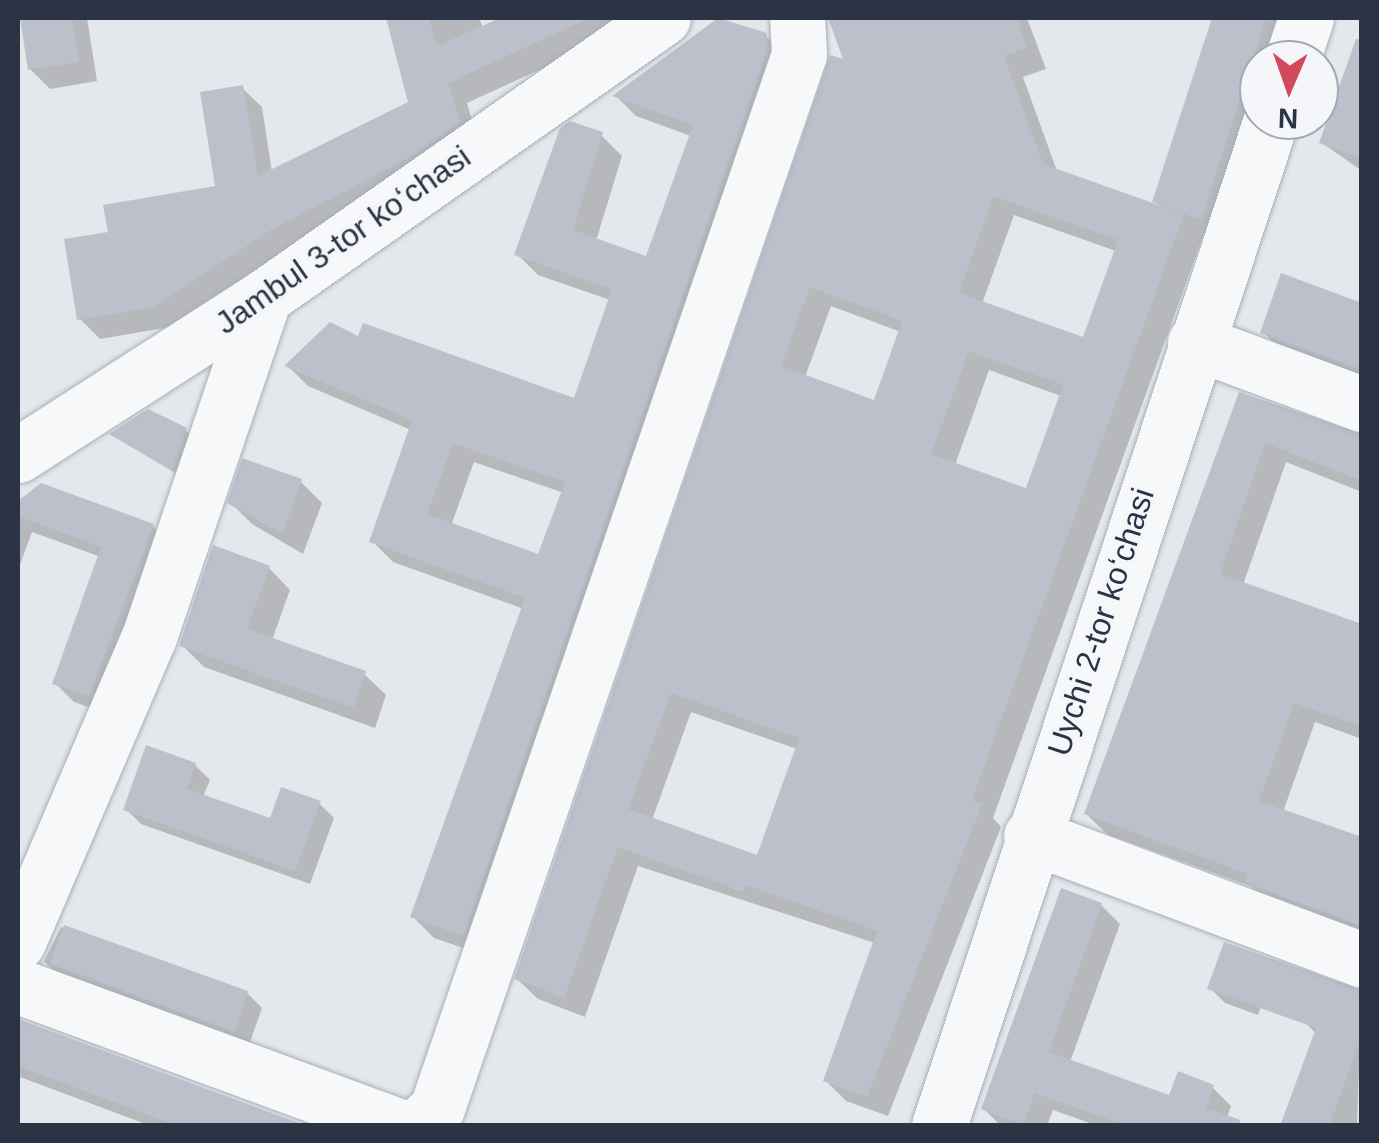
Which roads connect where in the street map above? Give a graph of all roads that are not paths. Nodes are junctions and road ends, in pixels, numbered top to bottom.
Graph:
1 (663, 18) edge
2 (797, 18) edge
3 (1264, 140) edge
4 (264, 298) junction
5 (1195, 342) junction
6 (1362, 404) edge
7 (18, 456) edge
8 (1031, 836) junction
9 (18, 942) edge
10 (1362, 960) edge
11 (18, 986) edge
12 (400, 1126) edge
13 (418, 1126) edge
14 (939, 1126) edge

1 - 4 street, Jambul 3-tor koʻchasi
2 - 13 street
3 - 5 street, Uychi 2-tor koʻchasi
4 - 7 street, Jambul 3-tor koʻchasi
4 - 9 street
5 - 6 street
5 - 8 street, Uychi 2-tor koʻchasi
8 - 10 street
8 - 14 street, Uychi 2-tor koʻchasi
11 - 12 street

